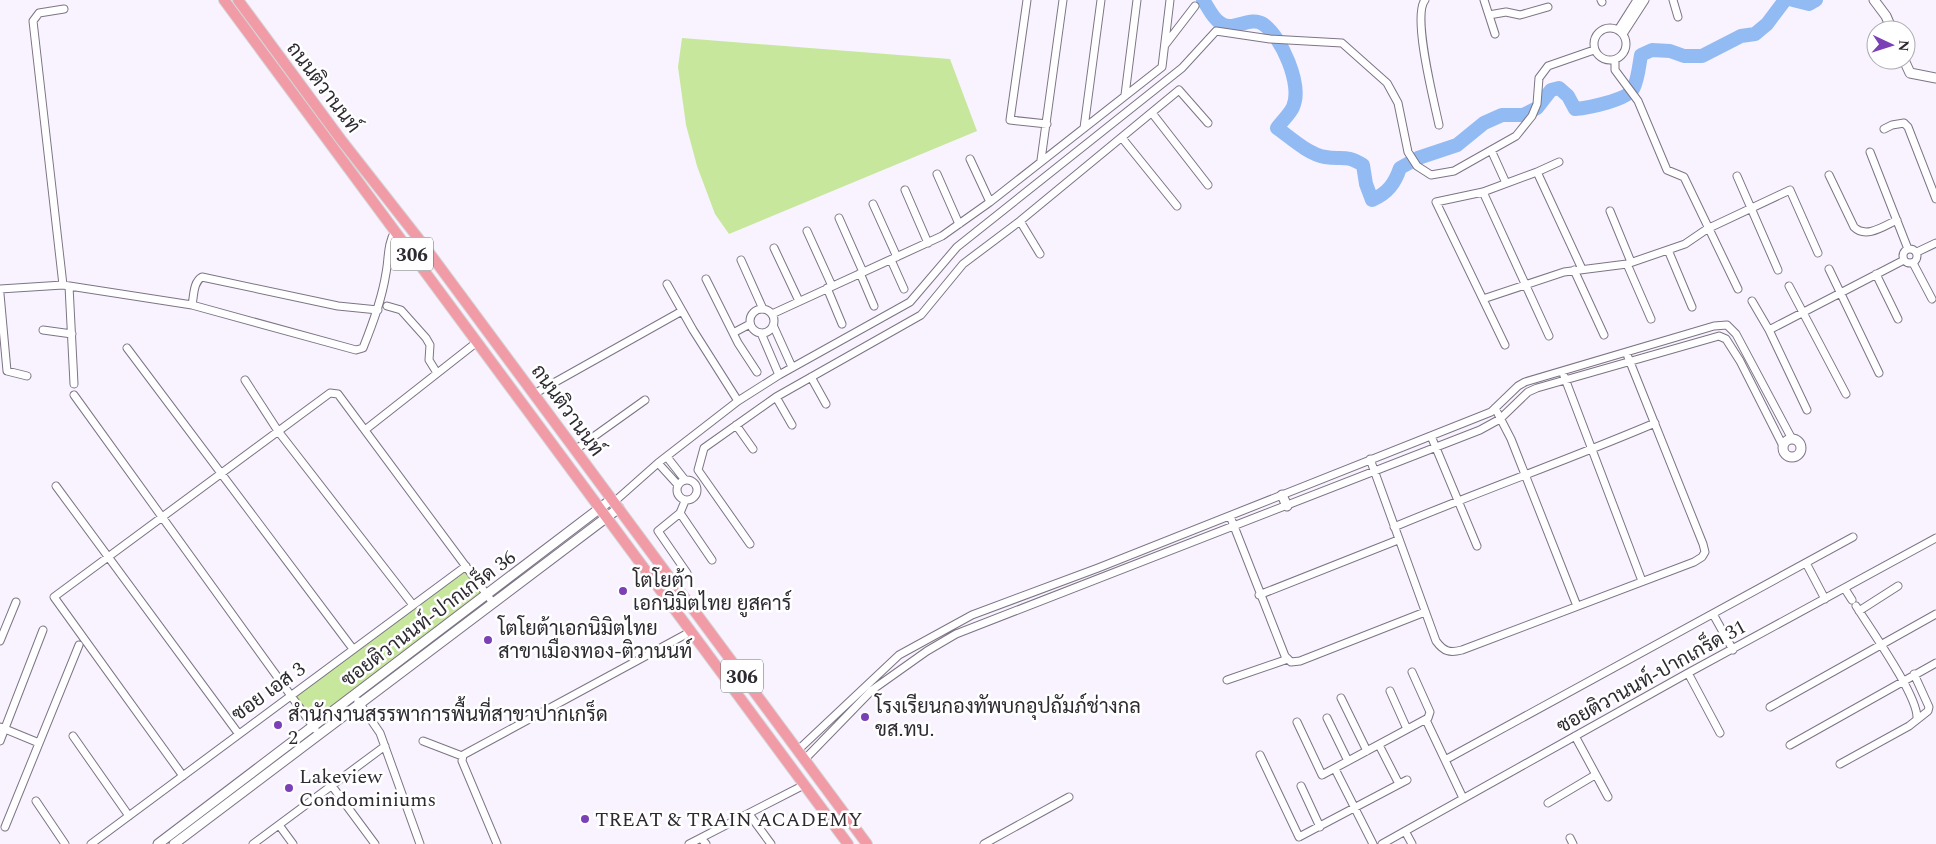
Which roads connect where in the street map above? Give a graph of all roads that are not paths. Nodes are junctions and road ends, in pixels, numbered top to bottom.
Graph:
1 (224, 0) edge
2 (238, 0) edge
3 (1027, 0) edge
4 (1064, 0) edge
5 (1100, 0) edge
6 (1137, 0) edge
7 (1170, 0) edge
8 (1425, 0) edge
9 (1484, 0) edge
10 (1637, 0) edge
11 (1645, 0) edge
12 (1673, 0) edge
13 (1874, 0) edge
14 (1195, 6) dead end
15 (1548, 7) dead end
16 (64, 9) dead end
17 (1489, 15) junction
18 (1678, 17) dead end
19 (1888, 20) edge
20 (1621, 32) junction
21 (1495, 34) dead end
22 (1165, 45) junction
23 (1594, 50) junction
24 (1615, 60) junction
25 (1909, 70) edge
26 (1936, 78) edge
27 (1125, 95) junction
28 (1152, 113) junction
29 (1208, 123) dead end
30 (1047, 124) junction
31 (1439, 125) dead end
32 (1084, 128) junction
33 (1884, 129) dead end
34 (1122, 138) junction
35 (334, 139) junction
36 (1491, 150) junction
37 (1870, 152) dead end
38 (970, 159) dead end
39 (1042, 160) junction
40 (1559, 162) dead end
41 (1537, 172) junction
42 (937, 174) dead end
43 (1830, 175) dead end
44 (1737, 176) dead end
45 (1506, 184) junction
46 (1208, 185) dead end
47 (905, 190) dead end
48 (1484, 192) junction
49 (1936, 199) edge
50 (990, 202) junction
51 (873, 204) dead end
52 (1177, 206) dead end
53 (1750, 209) junction
54 (1610, 211) dead end
55 (839, 218) dead end
56 (1897, 220) junction
57 (1020, 221) junction
58 (959, 224) junction
59 (1707, 229) junction
60 (395, 231) junction
61 (807, 231) dead end
62 (928, 243) junction
63 (1936, 243) edge
64 (774, 248) dead end
65 (1908, 249) junction
66 (1668, 250) junction
67 (1916, 252) junction
68 (1818, 253) dead end
69 (1040, 254) dead end
70 (894, 258) junction
71 (741, 260) dead end
72 (1904, 260) junction
73 (1629, 263) junction
74 (1913, 263) junction
75 (1582, 269) junction
76 (1829, 269) dead end
77 (1574, 270) junction
78 (1778, 270) dead end
79 (861, 272) junction
80 (1876, 274) junction
81 (706, 279) dead end
82 (667, 284) dead end
83 (1526, 284) junction
84 (66, 285) junction
85 (1789, 286) dead end
86 (829, 287) junction
87 (0, 289) edge
88 (904, 289) dead end
89 (1738, 289) dead end
90 (1840, 292) junction
91 (0, 294) edge
92 (1483, 299) junction
93 (1932, 299) dead end
94 (799, 301) junction
95 (1752, 301) dead end
96 (192, 305) junction
97 (387, 306) dead end
98 (874, 306) dead end
99 (1692, 307) dead end
100 (763, 308) junction
101 (378, 310) junction
102 (682, 311) junction
103 (772, 314) junction
104 (1802, 314) junction
105 (1898, 319) dead end
106 (1651, 320) dead end
107 (750, 324) junction
108 (842, 324) dead end
109 (773, 325) junction
110 (43, 330) dead end
111 (1769, 330) junction
112 (733, 333) junction
113 (761, 333) junction
114 (72, 334) junction
115 (1604, 334) dead end
116 (1549, 336) dead end
117 (477, 342) junction
118 (1505, 346) dead end
119 (126, 348) dead end
120 (1626, 353) junction
121 (1630, 361) junction
122 (792, 367) junction
123 (1562, 371) junction
124 (757, 372) dead end
125 (437, 373) junction
126 (1879, 373) dead end
127 (779, 375) junction
128 (27, 376) dead end
129 (812, 377) junction
130 (245, 380) dead end
131 (1565, 380) junction
132 (74, 384) dead end
133 (534, 394) junction
134 (1846, 394) dead end
135 (74, 395) dead end
136 (776, 398) junction
137 (645, 400) dead end
138 (738, 401) junction
139 (826, 404) dead end
140 (1495, 408) junction
141 (1807, 410) dead end
142 (1501, 418) junction
143 (1655, 423) junction
144 (736, 424) junction
145 (792, 425) dead end
146 (365, 430) junction
147 (278, 431) junction
148 (1431, 436) junction
149 (1792, 439) junction
150 (1783, 446) junction
151 (1436, 447) junction
152 (753, 449) dead end
153 (575, 450) junction
154 (1592, 450) junction
155 (667, 457) junction
156 (1370, 460) junction
157 (658, 463) junction
158 (698, 470) junction
159 (1373, 472) junction
160 (221, 474) junction
161 (1525, 477) junction
162 (685, 480) junction
163 (694, 483) junction
164 (56, 486) dead end
165 (678, 486) junction
166 (1282, 495) junction
167 (1458, 500) junction
168 (685, 501) junction
169 (615, 503) junction
170 (1287, 506) junction
171 (602, 513) junction
172 (680, 513) junction
173 (163, 516) junction
174 (1230, 516) junction
175 (1234, 527) junction
176 (1394, 527) junction
177 (1853, 537) dead end
178 (1936, 538) edge
179 (1398, 540) junction
180 (750, 544) dead end
181 (1477, 546) dead end
182 (108, 558) junction
183 (712, 560) dead end
184 (532, 561) junction
185 (1806, 563) junction
186 (466, 566) junction
187 (538, 570) junction
188 (688, 573) dead end
189 (1642, 581) junction
190 (1898, 586) dead end
191 (1845, 589) junction
192 (1259, 594) junction
193 (1825, 599) junction
194 (490, 600) junction
195 (16, 602) dead end
196 (413, 605) junction
197 (1577, 606) junction
198 (1856, 606) junction
199 (1425, 612) junction
200 (1713, 614) junction
201 (1936, 614) edge
202 (44, 630) dead end
203 (690, 632) junction
204 (0, 641) edge
205 (1882, 644) junction
206 (78, 645) dead end
207 (353, 649) junction
208 (1733, 650) junction
209 (1288, 660) junction
210 (1936, 662) edge
211 (1412, 672) dead end
212 (1688, 673) junction
213 (1914, 674) junction
214 (1227, 680) dead end
215 (1902, 681) junction
216 (1390, 691) dead end
217 (291, 695) junction
218 (1341, 698) dead end
219 (356, 699) junction
220 (1770, 707) dead end
221 (1327, 718) dead end
222 (1917, 719) junction
223 (1426, 720) junction
224 (1298, 722) dead end
225 (2, 728) edge
226 (1407, 728) junction
227 (316, 729) junction
228 (238, 733) junction
229 (1720, 733) dead end
230 (72, 736) dead end
231 (1575, 736) junction
232 (423, 740) dead end
233 (0, 741) edge
234 (39, 743) junction
235 (1379, 745) junction
236 (1790, 745) dead end
237 (386, 746) junction
238 (797, 751) junction
239 (1367, 751) junction
240 (1260, 755) dead end
241 (462, 756) junction
242 (1445, 760) junction
243 (806, 761) junction
244 (1348, 761) junction
245 (1840, 764) dead end
246 (1335, 769) junction
247 (794, 772) junction
248 (1595, 775) junction
249 (183, 776) junction
250 (1407, 780) dead end
251 (1399, 784) junction
252 (804, 785) junction
253 (332, 786) junction
254 (1301, 786) dead end
255 (1069, 797) dead end
256 (1608, 797) dead end
257 (1463, 798) junction
258 (36, 801) dead end
259 (1548, 803) dead end
260 (1354, 809) junction
261 (749, 814) junction
262 (129, 816) junction
263 (279, 825) junction
264 (5, 827) dead end
265 (1320, 827) junction
266 (1405, 831) junction
267 (703, 841) edge
268 (65, 844) edge
269 (91, 844) edge
270 (158, 844) edge
271 (174, 844) edge
272 (253, 844) edge
273 (293, 844) edge
274 (375, 844) edge
275 (420, 844) edge
276 (497, 844) edge
277 (689, 844) edge
278 (771, 844) edge
279 (848, 844) edge
280 (867, 844) edge
281 (984, 844) edge
282 (1373, 844) edge
283 (1382, 844) edge
284 (1412, 844) edge

1 - 35 main road, ถนนติวานนท์ / 306
2 - 35 main road, ถนนติวานนท์ / 306
3 - 30 street
4 - 30 street
5 - 32 street
6 - 27 street
7 - 22 street
8 - 31 street
9 - 17 street
10 - 20 street
11 - 20 street
12 - 18 street
13 - 19 street
14 - 22 street
15 - 17 street
16 - 84 street
17 - 21 street
20 - 23 street
20 - 24 street
22 - 27 street
23 - 24 street
23 - 36 street
24 - 59 street
25 - 26 street
27 - 32 street
28 - 29 street
28 - 34 street
28 - 46 street
30 - 39 street
32 - 39 street
33 - 49 street
34 - 52 street
34 - 57 street
35 - 60 main road, ถนนติวานนท์ / 306
35 - 133 main road, ถนนติวานนท์ / 306
36 - 45 street
36 - 122 street
37 - 56 street
38 - 50 street
39 - 50 street
40 - 41 street
41 - 45 street
41 - 75 street
42 - 58 street
43 - 56 street
44 - 53 street
45 - 48 street
47 - 62 street
48 - 83 street
48 - 92 street
50 - 58 street
51 - 70 street
53 - 59 street
53 - 68 street
53 - 78 street
54 - 73 street
55 - 79 street
56 - 65 street
57 - 69 street
57 - 129 street
58 - 62 street
59 - 66 street
59 - 89 street
60 - 101 street
60 - 117 main road, ถนนติวานนท์ / 306
61 - 86 street
62 - 70 street
63 - 67 street
64 - 94 street
65 - 67 street
65 - 72 street
66 - 73 street
66 - 99 street
67 - 74 street
70 - 79 street
70 - 88 street
71 - 100 street
72 - 74 street
72 - 80 street
73 - 75 street
73 - 106 street
74 - 93 street
75 - 77 street
76 - 90 street
77 - 83 street
77 - 115 street
79 - 86 street
79 - 98 street
80 - 90 street
80 - 105 street
81 - 112 street
82 - 102 street
83 - 92 street
83 - 116 street
84 - 87 street
84 - 96 street
84 - 114 street
85 - 104 street
86 - 94 street
86 - 108 street
90 - 104 street
90 - 126 street
91 - 128 street
92 - 118 street
94 - 103 street
95 - 111 street
96 - 101 street
96 - 101 street
97 - 125 street
100 - 103 street
100 - 107 street
102 - 133 street
102 - 138 street
103 - 109 street
104 - 111 street
104 - 134 street
107 - 112 street
107 - 113 street
109 - 113 street
109 - 122 street
110 - 114 street
111 - 141 street
112 - 124 street
113 - 127 street
114 - 132 street
117 - 125 street
117 - 171 main road, ถนนติวานนท์ / 306
119 - 160 street
120 - 121 street
120 - 123 street
120 - 149 street
121 - 131 street
121 - 143 street
121 - 150 street
122 - 127 street
123 - 131 street
123 - 140 street
125 - 146 street
127 - 138 street
129 - 136 street
129 - 139 street
130 - 147 street
131 - 142 street
131 - 154 street
133 - 153 main road, ถนนติวานนท์ / 306
135 - 173 street
136 - 144 street
136 - 145 street
137 - 153 street
138 - 155 street
140 - 142 street
140 - 148 street
142 - 151 street
142 - 161 street
143 - 154 street
143 - 189 street
144 - 152 street
144 - 158 street
146 - 147 street
146 - 186 street
147 - 160 street
147 - 196 street
148 - 151 street
148 - 156 street
149 - 150 street
149 - 150 street
151 - 159 street
151 - 167 street
153 - 169 main road, ถนนติวานนท์ / 306
154 - 161 street
154 - 189 street
155 - 157 street
155 - 162 street
156 - 159 street
156 - 166 street
157 - 165 street
157 - 169 street
158 - 163 street
158 - 180 street
159 - 170 street
159 - 176 street
160 - 173 street
160 - 207 street
161 - 167 street
161 - 197 street
162 - 163 street
162 - 165 street
163 - 168 street
164 - 182 street
165 - 168 street
166 - 170 street
166 - 174 street
167 - 176 street
167 - 181 street
168 - 172 street
169 - 171 street
169 - 238 main road, ถนนติวานนท์ / 306
170 - 175 street
171 - 184 street, ซอยติวานนท์-ปากเกร็ด 36
171 - 187 street, ซอยติวานนท์-ปากเกร็ด 36
171 - 203 main road, ถนนติวานนท์ / 306
172 - 183 street
172 - 188 street
173 - 182 street
173 - 217 street
174 - 175 street
174 - 238 street
175 - 192 street
175 - 243 street
176 - 179 street
177 - 185 street
178 - 191 street, ซอยติวานนท์-ปากเกร็ด 31
179 - 192 street
179 - 199 street
182 - 228 street
182 - 249 street
184 - 187 street
184 - 194 street, ซอยติวานนท์-ปากเกร็ด 36
185 - 193 street
185 - 200 street
186 - 194 street
186 - 196 street, ซอย เอส 3
187 - 194 street, ซอยติวานนท์-ปากเกร็ด 36
189 - 197 street
190 - 198 street
191 - 193 street, ซอยติวานนท์-ปากเกร็ด 31
191 - 198 street
192 - 209 street
193 - 208 street, ซอยติวานนท์-ปากเกร็ด 31
194 - 219 street, ซอยติวานนท์-ปากเกร็ด 36
195 - 204 street
196 - 207 street, ซอย เอส 3
197 - 199 street
198 - 205 street
199 - 209 street
200 - 208 street
200 - 242 street
201 - 205 street
202 - 225 street
203 - 241 street
203 - 247 main road, ถนนติวานนท์ / 306
205 - 215 street
205 - 220 street
206 - 234 street
207 - 217 street, ซอย เอส 3
208 - 212 street, ซอยติวานนท์-ปากเกร็ด 31
209 - 214 street
210 - 213 street
211 - 223 street
212 - 229 street
212 - 231 street, ซอยติวานนท์-ปากเกร็ด 31
213 - 215 street
213 - 222 street
215 - 222 street
215 - 236 street
216 - 226 street
217 - 227 street
217 - 228 street, ซอย เอส 3
218 - 239 street
219 - 227 street, ซอยติวานนท์-ปากเกร็ด 36
219 - 237 street
221 - 244 street
222 - 245 street
223 - 226 street
223 - 242 street
224 - 246 street
225 - 233 street
225 - 234 street
226 - 235 street
227 - 270 street, ซอยติวานนท์-ปากเกร็ด 36
227 - 271 street, ซอยติวานนท์-ปากเกร็ด 36
228 - 249 street, ซอย เอส 3
230 - 262 street
231 - 248 street
231 - 257 street, ซอยติวานนท์-ปากเกร็ด 31
232 - 241 street
234 - 264 street
235 - 239 street
235 - 251 street
237 - 253 street
237 - 275 street
238 - 243 main road, ถนนติวานนท์ / 306
239 - 244 street
240 - 265 street
241 - 276 street
242 - 257 street
243 - 247 main road
243 - 280 main road, ถนนติวานนท์ / 306
244 - 246 street
246 - 260 street
247 - 252 main road, ถนนติวานนท์ / 306
248 - 256 street
248 - 259 street
249 - 262 street, ซอย เอส 3
250 - 251 street
251 - 260 street
252 - 261 street
252 - 279 main road, ถนนติวานนท์ / 306
253 - 263 street
253 - 274 street
254 - 265 street
255 - 281 street
257 - 266 street, ซอยติวานนท์-ปากเกร็ด 31
258 - 268 street
260 - 265 street
260 - 282 street
261 - 267 street
261 - 278 street
262 - 269 street, ซอย เอส 3
263 - 272 street
263 - 273 street
266 - 283 street, ซอยติวานนท์-ปากเกร็ด 31
266 - 284 street
267 - 277 street

